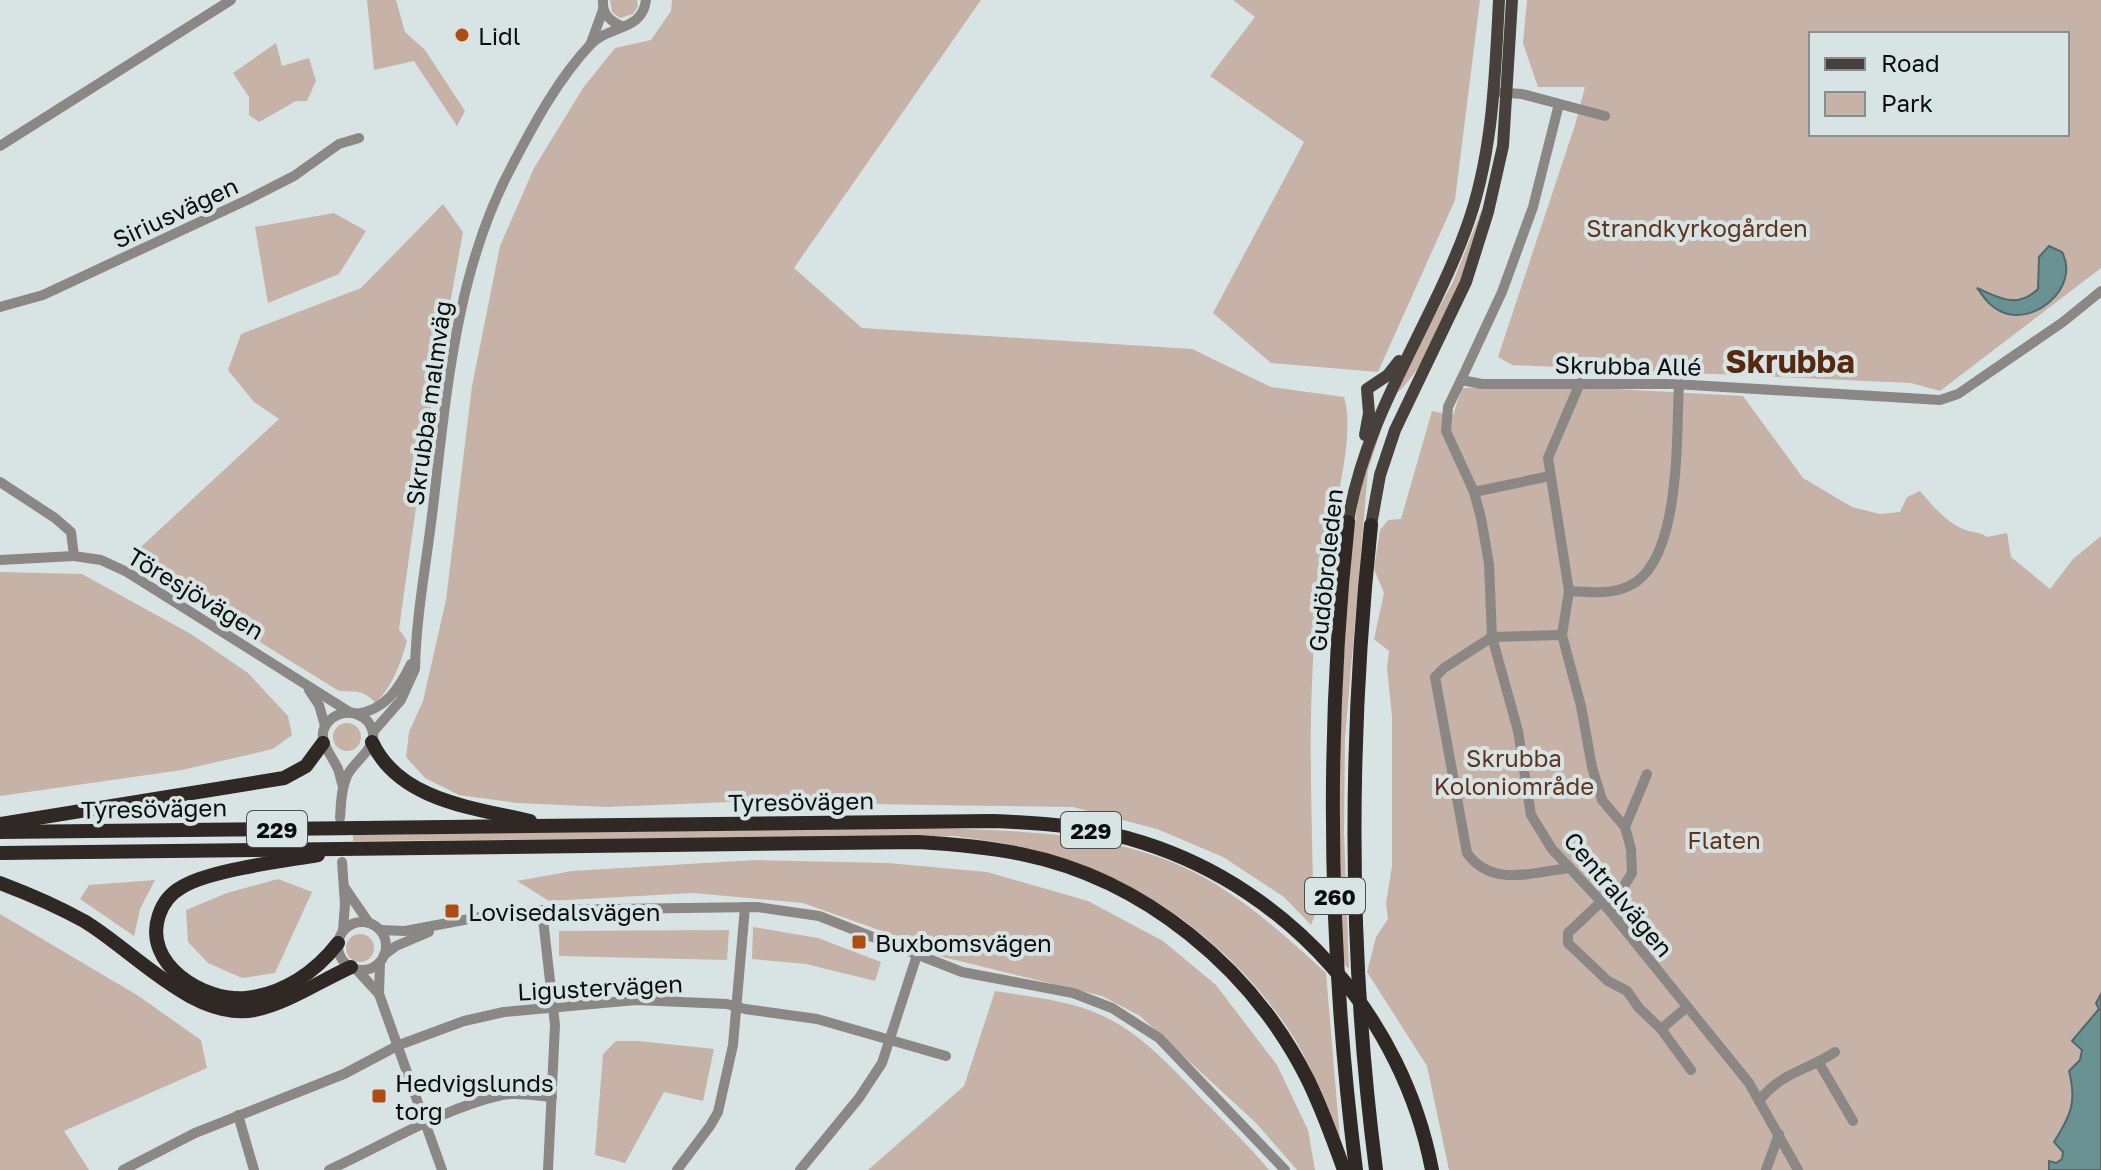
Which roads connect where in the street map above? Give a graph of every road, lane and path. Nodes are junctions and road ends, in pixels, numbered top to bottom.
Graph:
1 (231, 0) edge
2 (646, 0) edge
3 (1499, 0) edge
4 (1512, 0) edge
5 (602, 3) edge
6 (621, 26) junction
7 (591, 44) junction
8 (1493, 92) junction
9 (1507, 92) junction
10 (1559, 104) junction
11 (1605, 116) dead end
12 (359, 138) dead end
13 (0, 146) edge
14 (2101, 291) edge
15 (0, 307) edge
16 (1414, 343) junction
17 (1461, 380) junction
18 (1580, 383) junction
19 (1679, 384) junction
20 (1367, 389) junction
21 (1387, 398) junction
22 (1384, 461) junction
23 (1550, 476) junction
24 (1356, 481) junction
25 (0, 482) edge
26 (1474, 492) junction
27 (1348, 522) joint
28 (1371, 525) joint
29 (74, 556) junction
30 (0, 560) edge
31 (1569, 591) junction
32 (1562, 635) junction
33 (1492, 637) junction
34 (415, 655) junction
35 (306, 686) junction
36 (354, 713) junction
37 (325, 726) junction
38 (372, 737) junction
39 (323, 743) junction
40 (331, 757) junction
41 (358, 760) junction
42 (1647, 774) dead end
43 (343, 787) junction
44 (340, 818) dead end
45 (0, 824) edge
46 (554, 826) junction
47 (1625, 827) junction
48 (0, 832) edge
49 (362, 848) junction
50 (0, 853) edge
51 (342, 862) dead end
52 (1570, 868) junction
53 (0, 883) edge
54 (345, 888) junction
55 (1605, 906) junction
56 (745, 907) junction
57 (542, 910) junction
58 (369, 923) junction
59 (454, 923) junction
60 (380, 930) junction
61 (341, 936) junction
62 (917, 955) junction
63 (382, 959) junction
64 (354, 968) junction
65 (379, 994) junction
66 (553, 1006) junction
67 (737, 1006) junction
68 (1687, 1007) junction
69 (1661, 1029) junction
70 (891, 1038) junction
71 (399, 1045) junction
72 (1835, 1052) dead end
73 (946, 1056) dead end
74 (1819, 1063) junction
75 (1691, 1070) dead end
76 (552, 1097) junction
77 (1759, 1101) junction
78 (238, 1115) junction
79 (1853, 1121) dead end
80 (426, 1124) junction
81 (1779, 1134) junction
82 (123, 1170) edge
83 (254, 1170) edge
84 (329, 1170) edge
85 (442, 1170) edge
86 (548, 1170) edge
87 (677, 1170) edge
88 (800, 1170) edge
89 (1285, 1170) edge
90 (1344, 1170) edge
91 (1356, 1170) edge
92 (1376, 1170) edge
93 (1432, 1170) edge
94 (1766, 1170) edge
95 (1798, 1170) edge

1 - 13 street
2 - 6 street, Skrubba malmväg
3 - 8 main road, Gudöbroleden / 260
4 - 9 main road, Gudöbroleden / 260
5 - 6 street
5 - 7 street, Skrubba malmväg
6 - 7 street, Skrubba malmväg
7 - 34 street, Skrubba malmväg
8 - 9 street
8 - 16 main road, Gudöbroleden / 260
9 - 10 street
9 - 22 main road, Gudöbroleden / 260
10 - 11 street
10 - 17 street
12 - 15 street, Siriusvägen
14 - 19 street, Skrubba Allé
16 - 20 main road
16 - 21 main road, Gudöbroleden / 260
17 - 18 street, Skrubba Allé
17 - 26 street, Centralvägen
18 - 19 street, Skrubba Allé
18 - 23 street
19 - 31 street
20 - 21 main road
20 - 24 main road
21 - 22 main road
21 - 24 main road, Gudöbroleden / 260
22 - 28 main road, Gudöbroleden / 260
23 - 26 street
23 - 31 street
24 - 27 main road, Gudöbroleden / 260
25 - 29 street
26 - 33 street, Centralvägen
27 - 91 highway, Gudöbroleden / 260
28 - 92 highway, Gudöbroleden / 260
29 - 30 street, Töresjövägen
29 - 35 street, Töresjövägen
31 - 32 street
32 - 33 street
32 - 47 street
33 - 52 street, Centralvägen
33 - 52 street
34 - 36 street, Skrubba malmväg
34 - 38 street, Skrubba malmväg
35 - 36 street, Töresjövägen
35 - 37 street
36 - 37 street
36 - 38 street
37 - 39 street
38 - 41 street
38 - 46 highway
39 - 40 street
39 - 45 highway
40 - 41 street
40 - 43 street
41 - 43 street
42 - 47 street
43 - 44 street
46 - 48 highway, Tyresövägen / 229
46 - 93 highway, Tyresövägen / 229
47 - 55 street
49 - 50 highway, Tyresövägen / 229
49 - 61 highway
49 - 90 highway, Tyresövägen / 229
51 - 54 street
52 - 55 street, Centralvägen
53 - 64 highway
54 - 58 street
54 - 61 street
55 - 68 street, Centralvägen
55 - 69 street
56 - 57 street
56 - 62 street
56 - 67 street
57 - 59 street
57 - 66 street
58 - 60 street
58 - 61 street
59 - 60 street
59 - 63 street
60 - 63 street
61 - 64 street
62 - 70 street
62 - 89 street
63 - 64 street
63 - 65 street
64 - 65 street
65 - 71 street
66 - 67 street, Ligustervägen
66 - 71 street, Ligustervägen
66 - 76 street
67 - 70 street, Ligustervägen
67 - 87 street
68 - 69 street
68 - 77 street, Centralvägen
69 - 75 street
70 - 73 street, Ligustervägen
70 - 88 street
71 - 78 street
71 - 80 street
72 - 74 street
74 - 77 street
74 - 79 street
76 - 80 street
76 - 86 street
77 - 81 street, Centralvägen
78 - 82 street
78 - 83 street
80 - 84 street
80 - 85 street
81 - 94 street
81 - 95 street, Centralvägen

